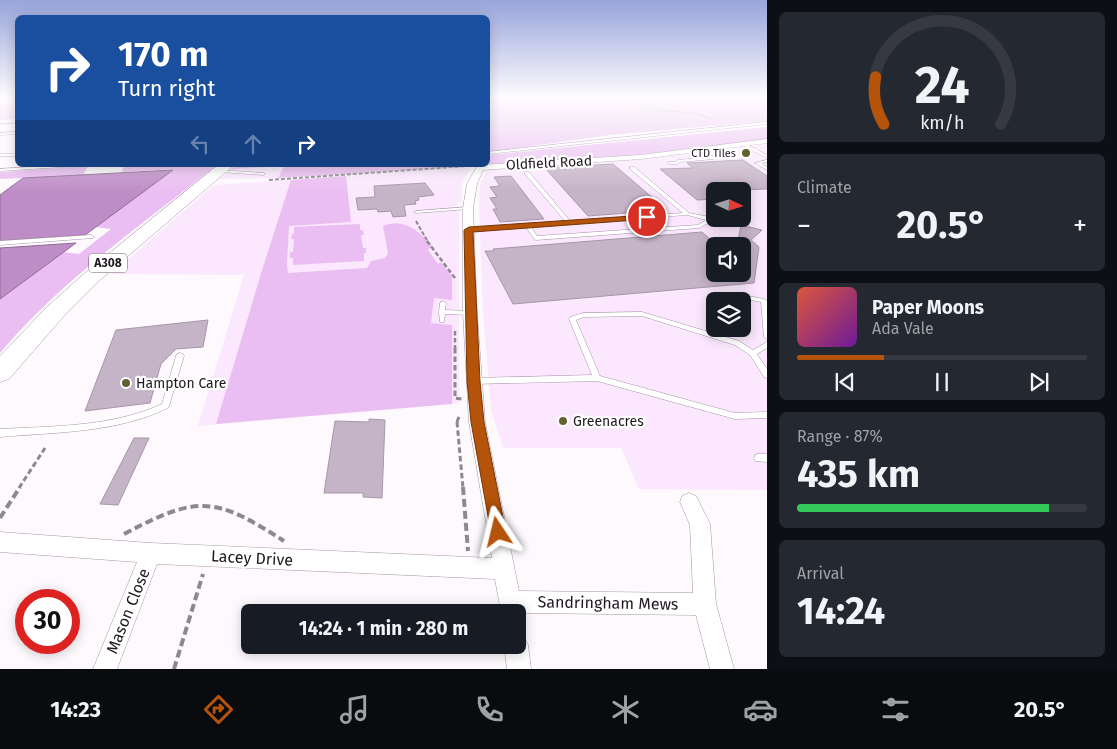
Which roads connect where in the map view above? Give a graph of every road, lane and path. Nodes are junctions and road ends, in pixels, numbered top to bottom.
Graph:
1 (714, 129) edge
2 (15, 133) edge
3 (0, 134) edge
4 (767, 141) edge
5 (745, 145) junction
6 (700, 150) junction
7 (490, 153) edge
8 (15, 154) edge
9 (0, 155) edge
10 (767, 159) edge
11 (669, 163) dead end
12 (47, 167) edge
13 (444, 167) edge
14 (477, 167) edge
15 (223, 168) edge
16 (480, 168) junction
17 (632, 168) dead end
18 (767, 169) edge
19 (0, 170) edge
20 (527, 173) dead end
21 (263, 174) dead end
22 (262, 181) dead end
23 (468, 208) junction
24 (416, 212) dead end
25 (686, 214) junction
26 (706, 218) edge
27 (706, 222) edge
28 (569, 223) junction
29 (527, 225) junction
30 (469, 230) junction
31 (91, 237) dead end
32 (0, 243) edge
33 (751, 299) edge
34 (442, 303) dead end
35 (442, 312) junction
36 (470, 314) junction
37 (442, 320) dead end
38 (767, 337) edge
39 (767, 345) edge
40 (752, 353) junction
41 (180, 356) dead end
42 (0, 372) edge
43 (767, 375) edge
44 (597, 378) junction
45 (473, 381) junction
46 (767, 415) edge
47 (478, 422) junction
48 (0, 433) edge
49 (45, 448) dead end
50 (689, 502) dead end
51 (0, 518) edge
52 (0, 542) edge
53 (96, 549) junction
54 (151, 553) junction
55 (208, 556) junction
56 (315, 560) junction
57 (469, 567) junction
58 (504, 569) junction
59 (511, 604) edge
60 (705, 604) junction
61 (526, 607) edge
62 (517, 654) edge
63 (105, 669) edge
64 (174, 669) edge
65 (519, 669) edge
66 (722, 669) edge

1 - 7 lane
2 - 3 lane
4 - 5 street, Oldfield Road
5 - 6 street, Oldfield Road
5 - 10 lane
6 - 11 lane
6 - 16 street, Oldfield Road
8 - 9 lane
10 - 18 lane
12 - 19 lane
13 - 22 path
14 - 16 path
15 - 21 lane
15 - 42 highway, A308
16 - 23 street
17 - 25 lane
20 - 28 lane
23 - 24 lane
23 - 30 street
25 - 26 lane
25 - 28 lane
27 - 29 lane
28 - 29 lane
29 - 30 lane
30 - 36 street
31 - 32 lane
33 - 38 lane
34 - 35 lane
35 - 36 lane
35 - 37 lane
36 - 45 street
39 - 40 lane
40 - 43 lane
40 - 44 lane
41 - 48 lane
44 - 45 lane
44 - 46 lane
45 - 47 street
47 - 57 path
47 - 58 street
49 - 51 path
50 - 60 street
52 - 53 street, Lacey Drive
53 - 54 street, Lacey Drive
53 - 56 path
54 - 55 street, Lacey Drive
54 - 63 street, Mason Close
55 - 56 street, Lacey Drive
55 - 64 path
56 - 57 street, Lacey Drive
57 - 58 street, Lacey Drive
58 - 59 street
60 - 61 street, Sandringham Mews
60 - 66 street
62 - 65 street

